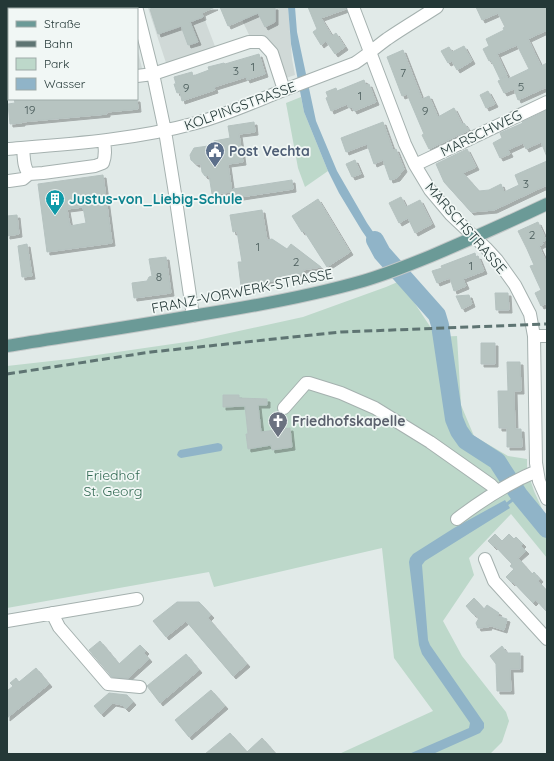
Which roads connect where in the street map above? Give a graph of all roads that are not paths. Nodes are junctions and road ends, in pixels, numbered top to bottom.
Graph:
1 (353, 7) edge
2 (437, 7) edge
3 (138, 13) edge
4 (370, 51) junction
5 (153, 74) junction
6 (138, 76) edge
7 (288, 89) junction
8 (547, 102) edge
9 (165, 131) junction
10 (104, 140) junction
11 (23, 148) junction
12 (7, 149) edge
13 (415, 165) junction
14 (29, 174) junction
15 (9, 181) dead end
16 (547, 204) edge
17 (476, 238) junction
18 (193, 316) junction
19 (534, 336) junction
20 (547, 336) edge
21 (7, 346) edge
22 (284, 408) dead end
23 (537, 471) junction
24 (501, 488) junction
25 (547, 499) edge
26 (457, 519) dead end
27 (485, 559) dead end
28 (137, 599) dead end
29 (52, 613) junction
30 (7, 621) edge
31 (547, 639) edge
32 (140, 687) dead end

1 - 4 street, MARSCHSTRASSE
2 - 4 street, KOLPINGSTRASSE
3 - 5 street
4 - 7 street, KOLPINGSTRASSE
4 - 13 street, MARSCHSTRASSE
5 - 6 street
5 - 7 street
5 - 9 street
7 - 9 street, KOLPINGSTRASSE
8 - 13 street, MARSCHWEG
9 - 10 street, KOLPINGSTRASSE
9 - 18 street
10 - 11 street, KOLPINGSTRASSE
10 - 14 street
11 - 12 street, KOLPINGSTRASSE
11 - 14 street
13 - 17 street, MARSCHSTRASSE
14 - 15 street
16 - 17 main road, FRANZ-VORWERK-STRASSE
17 - 18 main road, FRANZ-VORWERK-STRASSE
17 - 19 street, MARSCHSTRASSE
18 - 21 main road, FRANZ-VORWERK-STRASSE
19 - 20 street
19 - 23 street, MARSCHSTRASSE
22 - 24 street
23 - 24 street
23 - 25 street, MARSCHSTRASSE
24 - 26 street
27 - 31 street
28 - 29 street
29 - 30 street
29 - 32 street

